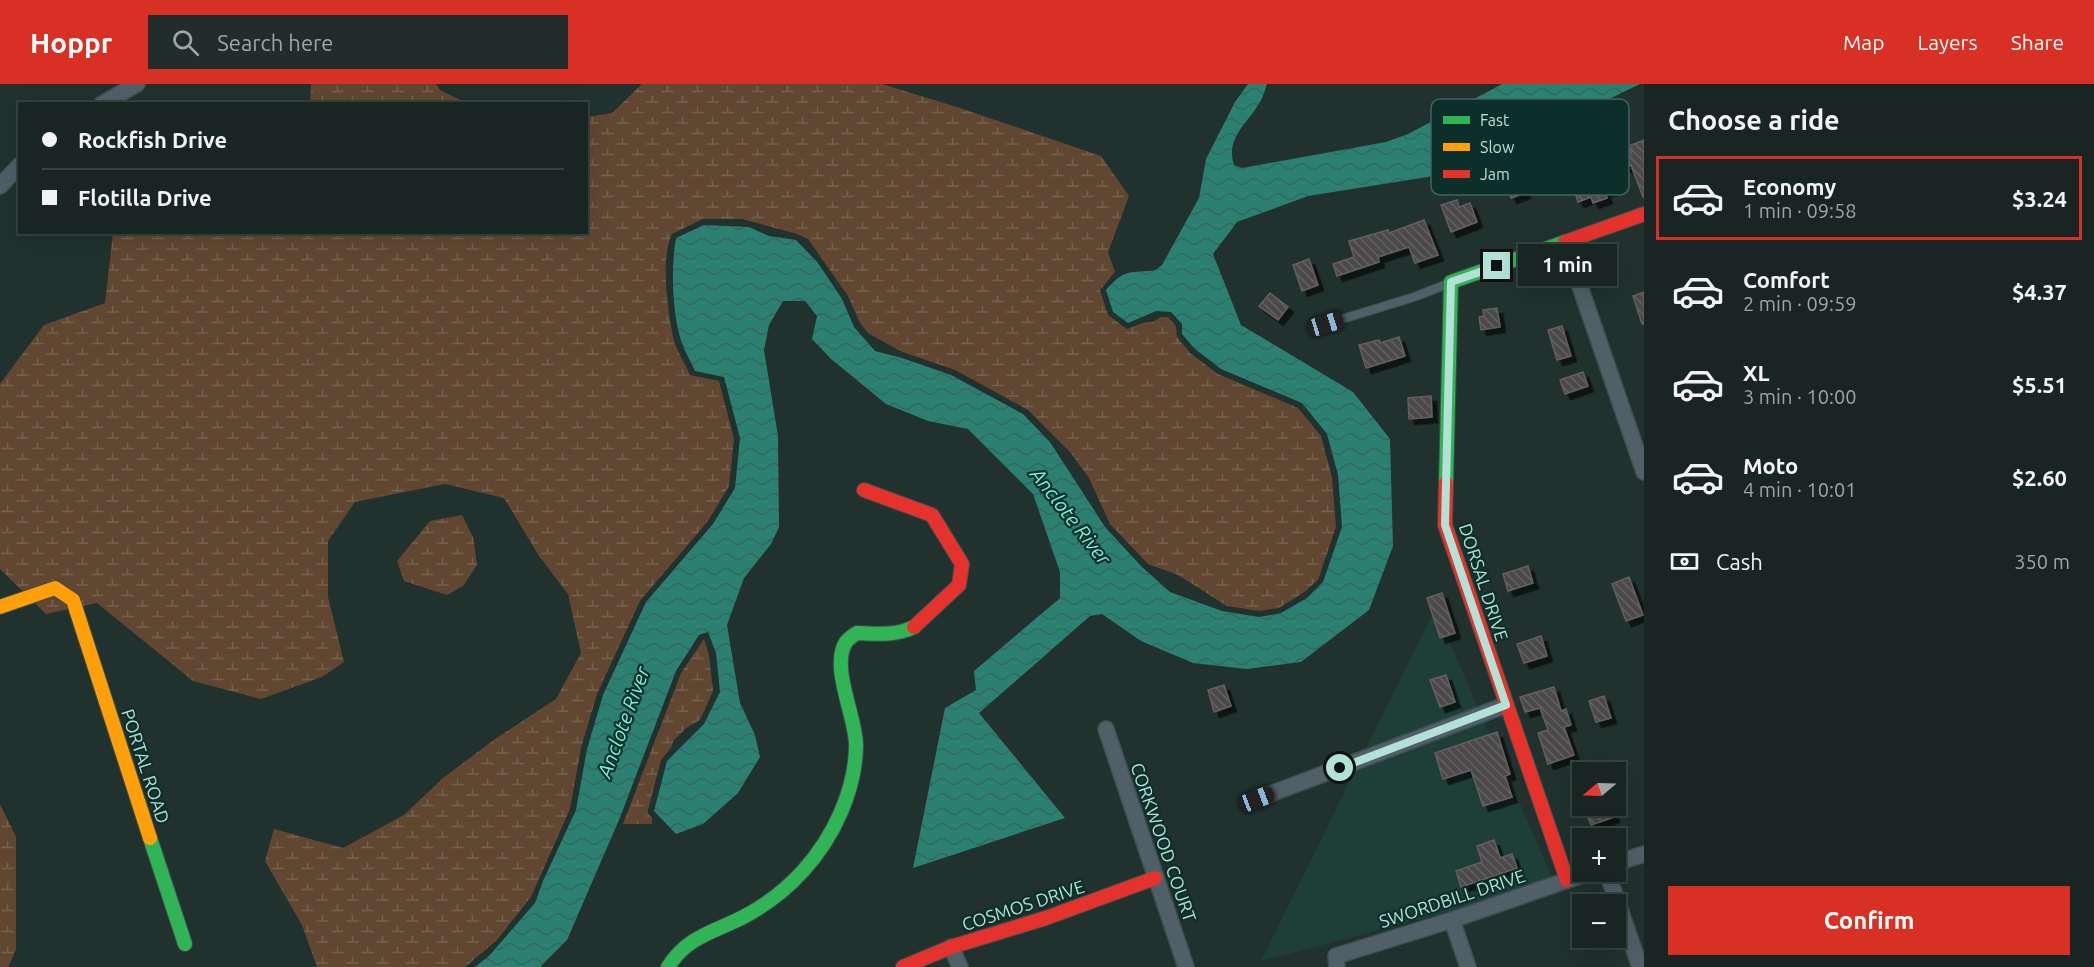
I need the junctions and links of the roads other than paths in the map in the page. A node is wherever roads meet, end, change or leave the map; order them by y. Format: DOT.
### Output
graph roads {
  1 [pos="137,84"];
  2 [pos="106,102"];
  3 [pos="18,167"];
  4 [pos="0,186"];
  5 [pos="1644,214"];
  6 [pos="1565,243"];
  7 [pos="1451,282"];
  8 [pos="1326,324"];
  9 [pos="1644,472"];
  10 [pos="864,490"];
  11 [pos="0,607"];
  12 [pos="1506,705"];
  13 [pos="1106,729"];
  14 [pos="1257,799"];
  15 [pos="1644,854"];
  16 [pos="1626,860"];
  17 [pos="1155,878"];
  18 [pos="1572,878"];
  19 [pos="1567,879"];
  20 [pos="1610,882"];
  21 [pos="1452,920"];
  22 [pos="185,944"];
  23 [pos="951,947"];
  24 [pos="668,967"];
  25 [pos="903,967"];
  26 [pos="960,967"];
  27 [pos="1186,967"];
  28 [pos="1337,967"];
  29 [pos="1468,967"];
  30 [pos="1640,967"];
  1 -- 2 [label="street"];
  3 -- 4 [label="street"];
  5 -- 6 [label="street"];
  6 -- 7 [label="street"];
  6 -- 9 [label="street"];
  7 -- 8 [label="lane"];
  7 -- 12 [label="street, DORSAL DRIVE"];
  10 -- 24 [label="street"];
  11 -- 22 [label="street, PORTAL ROAD"];
  12 -- 14 [label="street"];
  12 -- 19 [label="street, DORSAL DRIVE"];
  13 -- 17 [label="street, CORKWOOD COURT"];
  15 -- 16 [label="street"];
  17 -- 23 [label="street, COSMOS DRIVE"];
  17 -- 27 [label="street, CORKWOOD COURT"];
  18 -- 19 [label="street, SWORDBILL DRIVE"];
  19 -- 21 [label="street, SWORDBILL DRIVE"];
  20 -- 30 [label="street"];
  21 -- 28 [label="street, SWORDBILL DRIVE"];
  21 -- 29 [label="street"];
  23 -- 25 [label="street, COSMOS DRIVE"];
  23 -- 26 [label="street"];
}
